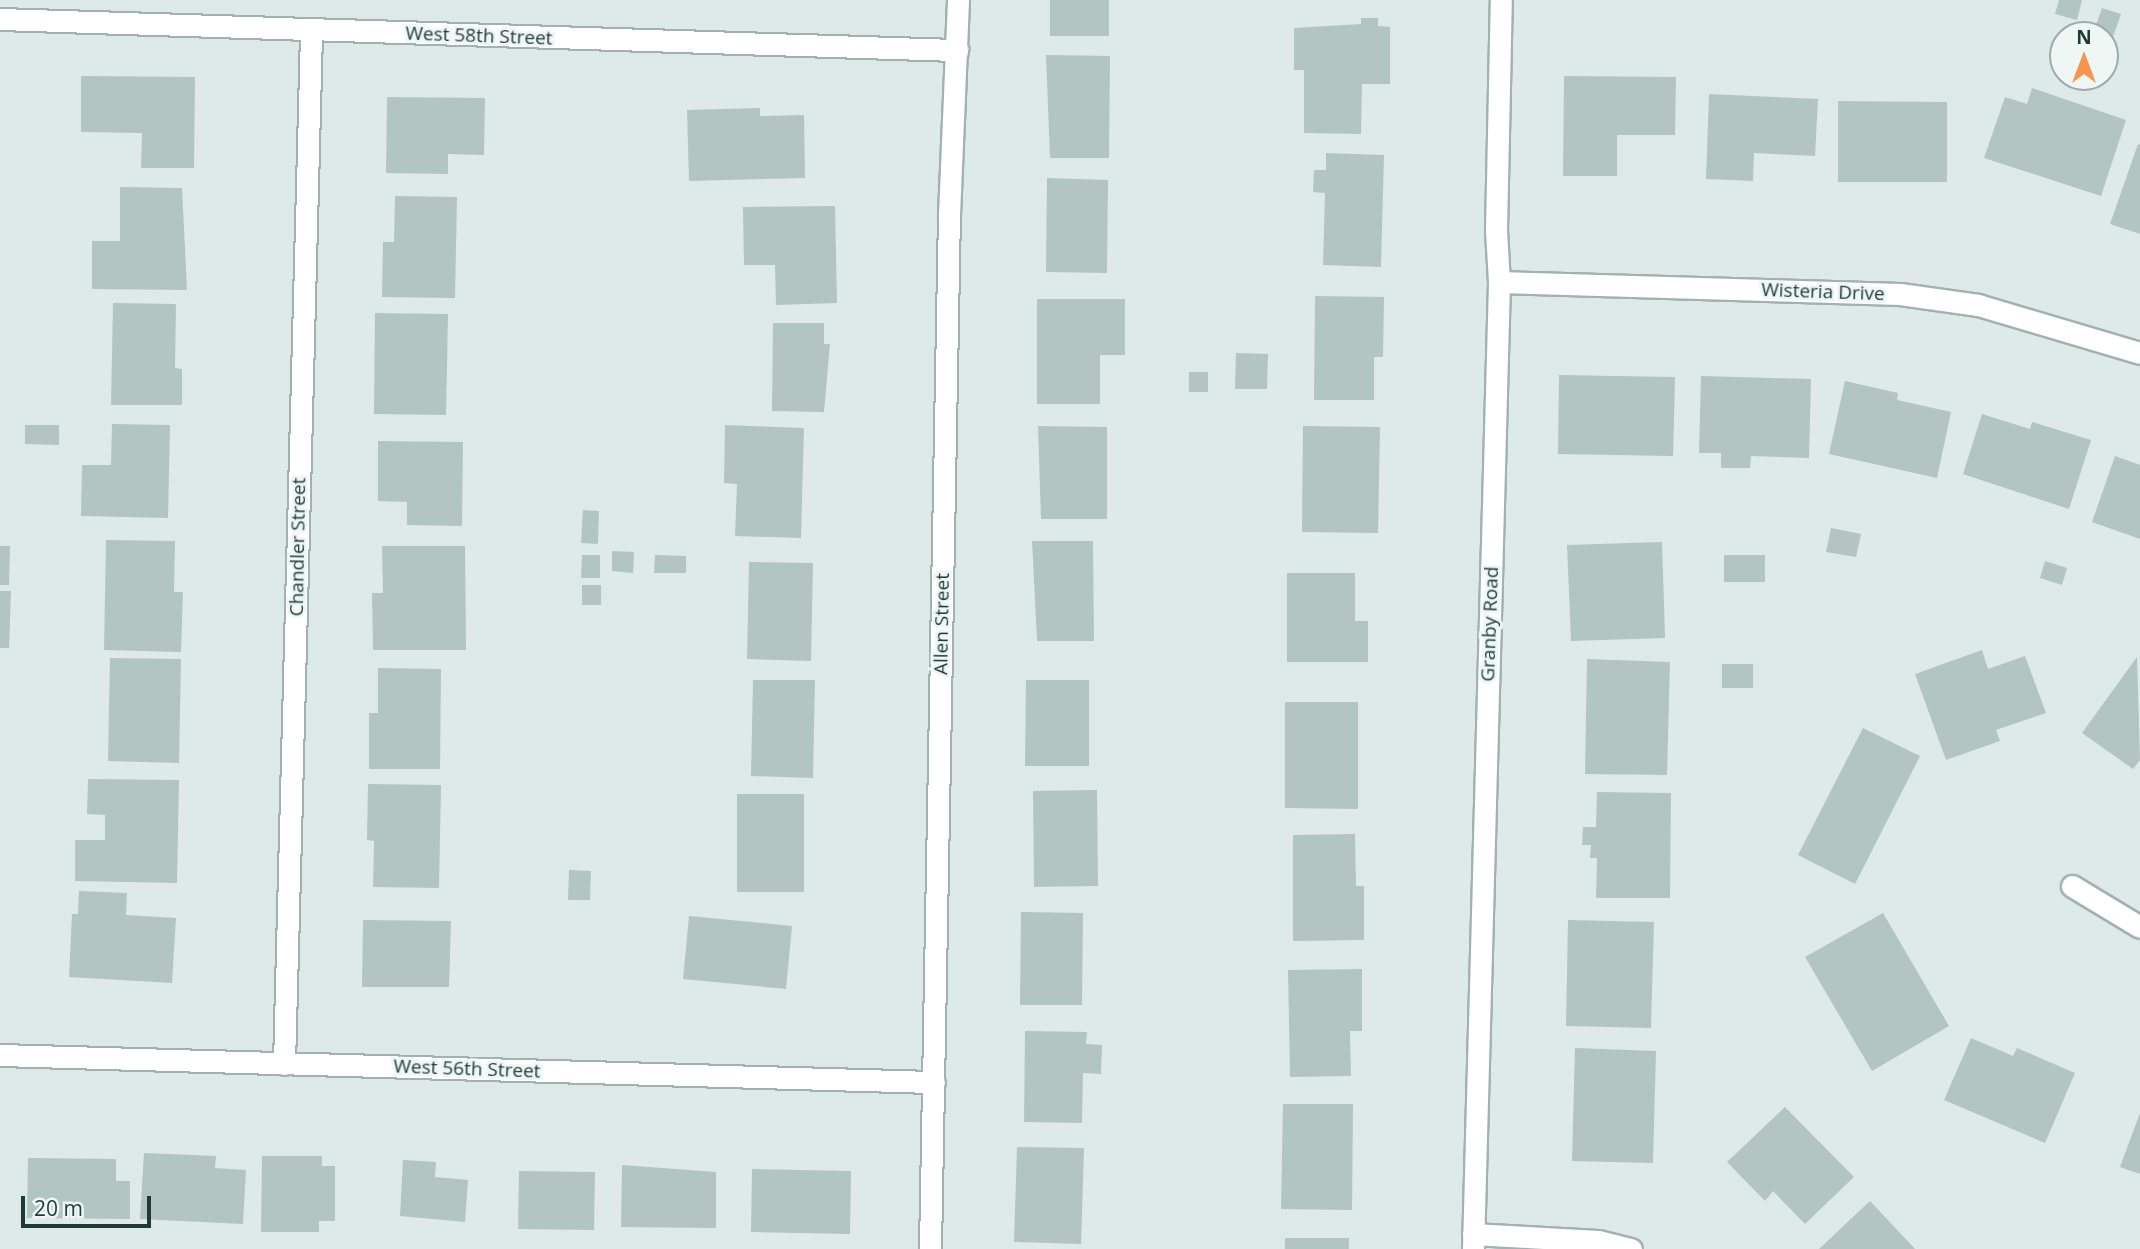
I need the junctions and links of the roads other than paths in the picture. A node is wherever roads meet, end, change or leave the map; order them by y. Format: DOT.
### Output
graph roads {
  1 [pos="958,0"];
  2 [pos="1501,0"];
  3 [pos="0,19"];
  4 [pos="311,31"];
  5 [pos="957,50"];
  6 [pos="1499,282"];
  7 [pos="2140,352"];
  8 [pos="2072,886"];
  9 [pos="2140,927"];
  10 [pos="0,1055"];
  11 [pos="284,1064"];
  12 [pos="934,1082"];
  13 [pos="1473,1242"];
  14 [pos="930,1249"];
  15 [pos="1631,1249"];
  1 -- 5 [label="street, Allen Street"];
  2 -- 6 [label="street, Granby Road"];
  3 -- 4 [label="street, West 58th Street"];
  4 -- 5 [label="street, West 58th Street"];
  4 -- 11 [label="street, Chandler Street"];
  5 -- 12 [label="street, Allen Street"];
  6 -- 7 [label="street, Wisteria Drive"];
  6 -- 13 [label="street, Granby Road"];
  8 -- 9 [label="street"];
  10 -- 11 [label="street, West 56th Street"];
  11 -- 12 [label="street, West 56th Street"];
  12 -- 14 [label="street, Allen Street"];
  13 -- 15 [label="street"];
}
